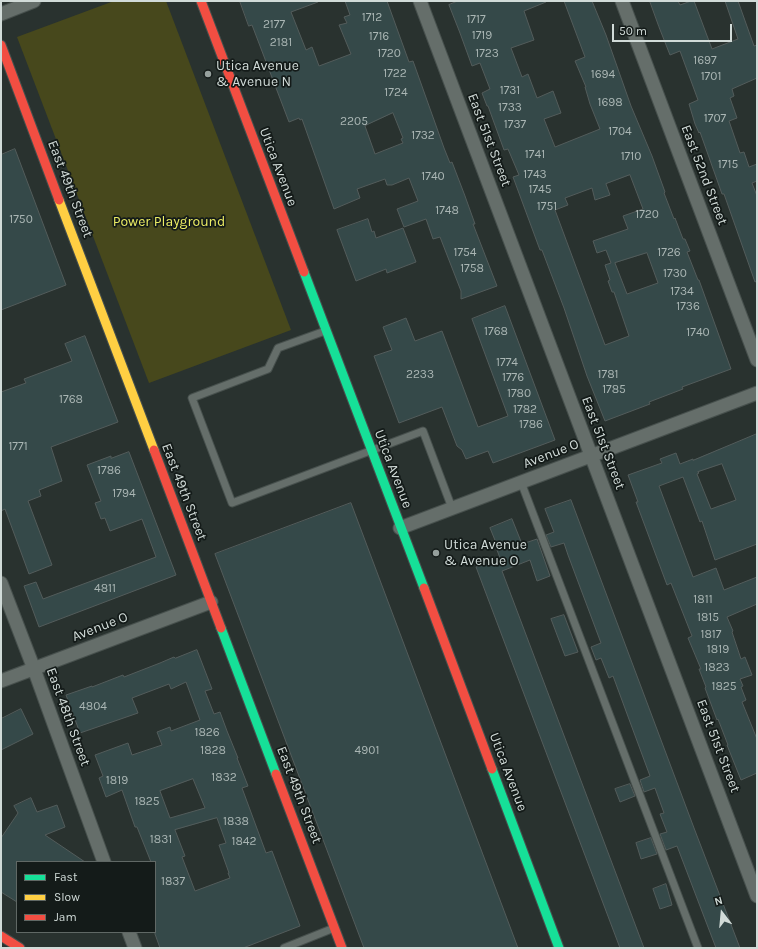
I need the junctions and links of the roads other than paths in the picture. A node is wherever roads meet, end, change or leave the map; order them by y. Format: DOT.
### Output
graph roads {
  1 [pos="34,1"];
  2 [pos="200,1"];
  3 [pos="420,1"];
  4 [pos="622,1"];
  5 [pos="1,14"];
  6 [pos="1,45"];
  7 [pos="325,330"];
  8 [pos="757,360"];
  9 [pos="757,394"];
  10 [pos="371,451"];
  11 [pos="591,456"];
  12 [pos="521,482"];
  13 [pos="452,508"];
  14 [pos="400,528"];
  15 [pos="1,583"];
  16 [pos="211,602"];
  17 [pos="34,669"];
  18 [pos="1,681"];
  19 [pos="104,861"];
  20 [pos="757,896"];
  21 [pos="334,928"];
  22 [pos="129,933"];
  23 [pos="1,936"];
  24 [pos="20,948"];
  25 [pos="135,948"];
  26 [pos="284,948"];
  27 [pos="342,948"];
  28 [pos="559,948"];
  29 [pos="698,948"];
  1 -- 5 [label="street"];
  2 -- 7 [label="main road, Utica Avenue"];
  3 -- 11 [label="street, East 51st Street"];
  4 -- 8 [label="street, East 52nd Street"];
  6 -- 16 [label="main road, East 49th Street"];
  7 -- 10 [label="main road, Utica Avenue"];
  7 -- 10 [label="lane"];
  9 -- 11 [label="street, Avenue O"];
  10 -- 13 [label="lane"];
  10 -- 14 [label="main road, Utica Avenue"];
  11 -- 12 [label="street, Avenue O"];
  11 -- 20 [label="street, East 51st Street"];
  12 -- 13 [label="street, Avenue O"];
  12 -- 29 [label="lane"];
  13 -- 14 [label="street, Avenue O"];
  14 -- 28 [label="main road, Utica Avenue"];
  15 -- 17 [label="street, East 48th Street"];
  16 -- 17 [label="street, Avenue O"];
  16 -- 21 [label="main road, East 49th Street"];
  17 -- 18 [label="street, Avenue O"];
  17 -- 19 [label="street, East 48th Street"];
  21 -- 26 [label="lane"];
  21 -- 27 [label="main road, East 49th Street"];
  22 -- 25 [label="street"];
  23 -- 24 [label="main road"];
}
